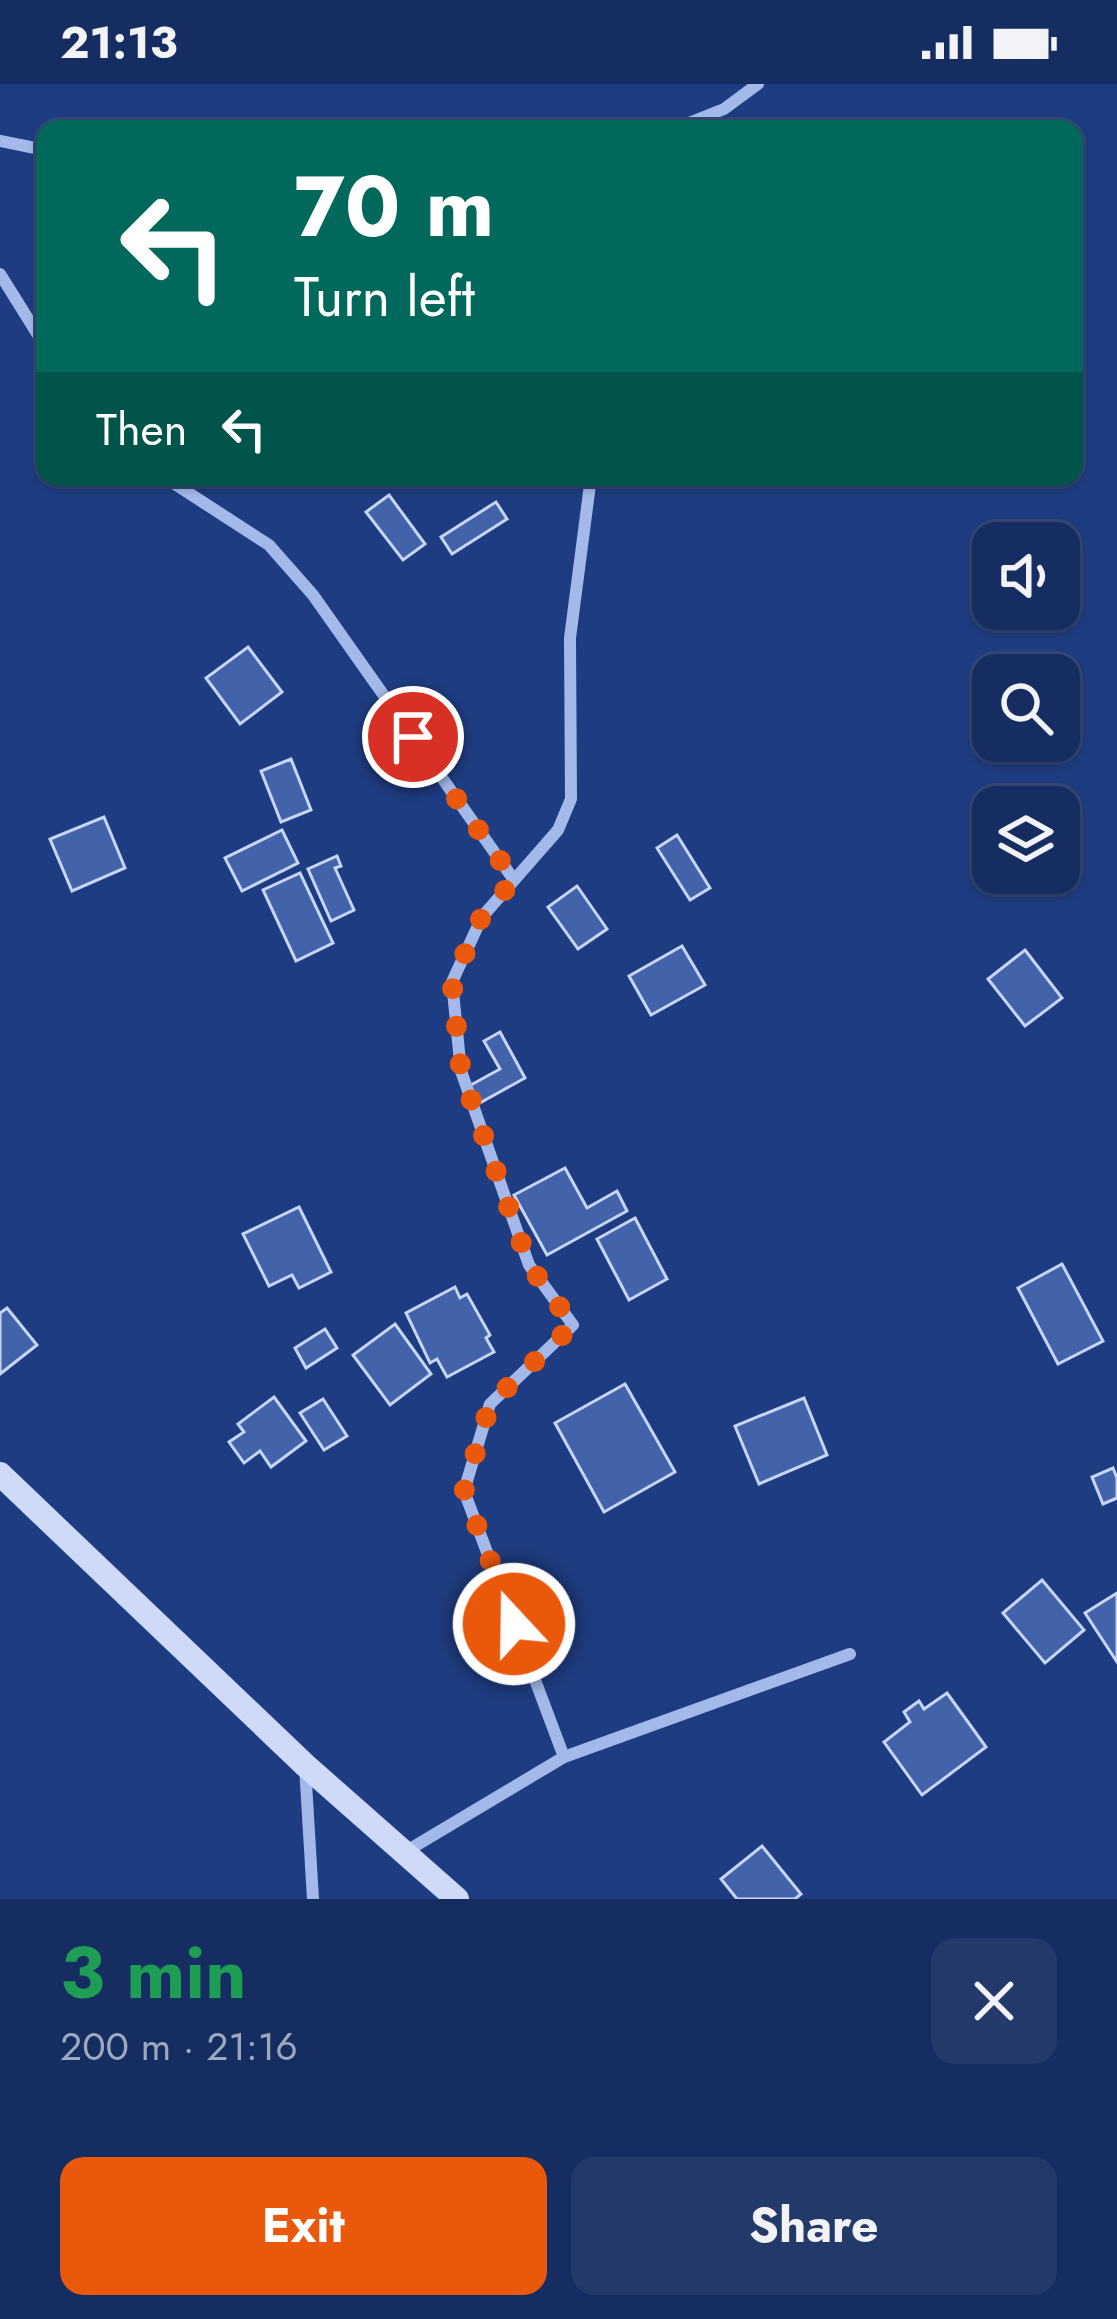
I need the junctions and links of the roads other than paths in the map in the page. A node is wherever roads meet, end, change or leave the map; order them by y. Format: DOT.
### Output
graph roads {
  1 [pos="758,84"];
  2 [pos="696,120"];
  3 [pos="0,142"];
  4 [pos="36,148"];
  5 [pos="0,274"];
  6 [pos="36,332"];
  7 [pos="178,486"];
  8 [pos="590,486"];
  9 [pos="514,880"];
  10 [pos="0,1474"];
  11 [pos="850,1654"];
  12 [pos="565,1757"];
  13 [pos="305,1765"];
  14 [pos="405,1852"];
  15 [pos="313,1899"];
  16 [pos="458,1899"];
  1 -- 2 [label="street"];
  3 -- 4 [label="street"];
  5 -- 6 [label="street"];
  7 -- 9 [label="street"];
  8 -- 9 [label="street"];
  9 -- 12 [label="street"];
  10 -- 13 [label="street"];
  11 -- 12 [label="street"];
  12 -- 14 [label="street"];
  13 -- 14 [label="street"];
  13 -- 15 [label="street"];
  14 -- 16 [label="street"];
}
